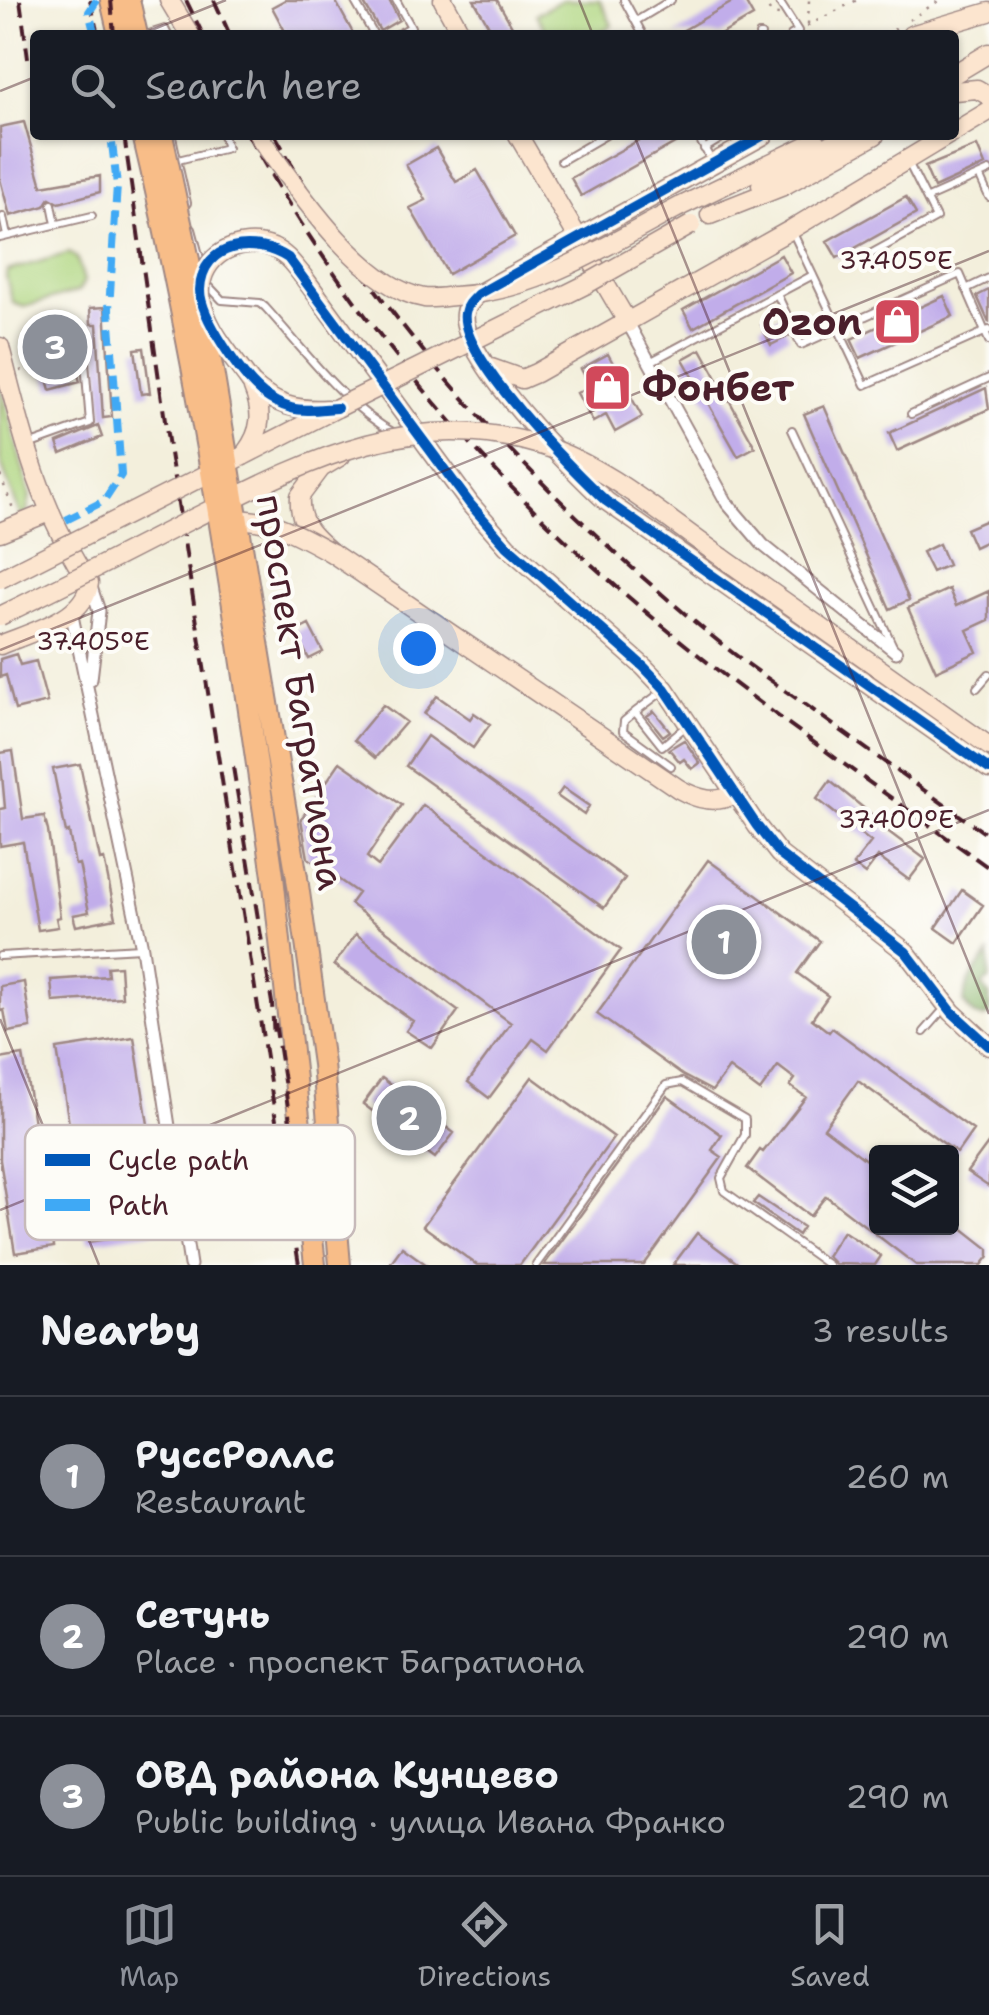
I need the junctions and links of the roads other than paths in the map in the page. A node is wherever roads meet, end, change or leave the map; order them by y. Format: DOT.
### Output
graph roads {
  1 [pos="111,0"];
  2 [pos="129,0"];
  3 [pos="169,0"];
  4 [pos="354,0"];
  5 [pos="396,0"];
  6 [pos="443,0"];
  7 [pos="624,0"];
  8 [pos="671,0"];
  9 [pos="778,0"];
  10 [pos="989,12"];
  11 [pos="636,22"];
  12 [pos="118,30"];
  13 [pos="137,30"];
  14 [pos="187,30"];
  15 [pos="371,30"];
  16 [pos="405,30"];
  17 [pos="459,30"];
  18 [pos="641,30"];
  19 [pos="793,30"];
  20 [pos="905,30"];
  21 [pos="989,53"];
  22 [pos="959,71"];
  23 [pos="959,91"];
  24 [pos="989,96"];
  25 [pos="989,111"];
  26 [pos="959,128"];
  27 [pos="144,140"];
  28 [pos="163,140"];
  29 [pos="173,140"];
  30 [pos="225,140"];
  31 [pos="262,140"];
  32 [pos="521,140"];
  33 [pos="598,140"];
  34 [pos="700,140"];
  35 [pos="723,140"];
  36 [pos="751,140"];
  37 [pos="818,140"];
  38 [pos="838,140"];
  39 [pos="866,140"];
  40 [pos="939,140"];
  41 [pos="708,157"];
  42 [pos="906,159"];
  43 [pos="178,160"];
  44 [pos="561,162"];
  45 [pos="989,171"];
  46 [pos="980,177"];
  47 [pos="989,197"];
  48 [pos="928,198"];
  49 [pos="52,204"];
  50 [pos="710,214"];
  51 [pos="92,216"];
  52 [pos="3,217"];
  53 [pos="56,224"];
  54 [pos="792,230"];
  55 [pos="3,237"];
  56 [pos="578,240"];
  57 [pos="865,257"];
  58 [pos="813,275"];
  59 [pos="989,278"];
  60 [pos="966,289"];
  61 [pos="777,294"];
  62 [pos="628,322"];
  63 [pos="838,328"];
  64 [pos="987,331"];
  65 [pos="83,338"];
  66 [pos="989,341"];
  67 [pos="0,347"];
  68 [pos="484,361"];
  69 [pos="650,362"];
  70 [pos="536,374"];
  71 [pos="989,378"];
  72 [pos="251,383"];
  73 [pos="516,406"];
  74 [pos="337,408"];
  75 [pos="911,414"];
  76 [pos="792,430"];
  77 [pos="421,438"];
  78 [pos="358,445"];
  79 [pos="25,446"];
  80 [pos="243,456"];
  81 [pos="49,512"];
  82 [pos="0,532"];
  83 [pos="150,541"];
  84 [pos="332,553"];
  85 [pos="72,557"];
  86 [pos="0,579"];
  87 [pos="89,583"];
  88 [pos="72,611"];
  89 [pos="0,616"];
  90 [pos="0,645"];
  91 [pos="896,652"];
  92 [pos="989,674"];
  93 [pos="90,688"];
  94 [pos="977,688"];
  95 [pos="665,689"];
  96 [pos="636,712"];
  97 [pos="690,724"];
  98 [pos="989,746"];
  99 [pos="670,766"];
  100 [pos="989,769"];
  101 [pos="736,794"];
  102 [pos="142,948"];
  103 [pos="0,956"];
  104 [pos="947,1006"];
  105 [pos="924,1032"];
  106 [pos="989,1046"];
  107 [pos="169,1125"];
  108 [pos="301,1125"];
  109 [pos="328,1125"];
  110 [pos="186,1240"];
  111 [pos="313,1240"];
  112 [pos="338,1240"];
  113 [pos="190,1265"];
  114 [pos="316,1265"];
  115 [pos="340,1265"];
  116 [pos="536,1265"];
  117 [pos="828,1265"];
  1 -- 12 [label="main road"];
  2 -- 13 [label="main road"];
  3 -- 14 [label="street"];
  4 -- 15 [label="lane"];
  5 -- 16 [label="lane"];
  6 -- 17 [label="street"];
  7 -- 11 [label="lane"];
  8 -- 11 [label="lane"];
  9 -- 19 [label="lane"];
  10 -- 20 [label="street"];
  11 -- 18 [label="lane"];
  21 -- 22 [label="street"];
  23 -- 24 [label="street"];
  25 -- 26 [label="street"];
  27 -- 108 [label="main road, проспект Багратиона, bridge"];
  28 -- 109 [label="main road, проспект Багратиона, bridge"];
  29 -- 43 [label="lane"];
  30 -- 43 [label="lane"];
  31 -- 37 [label="street, bridge"];
  32 -- 56 [label="street"];
  33 -- 44 [label="lane"];
  34 -- 41 [label="lane"];
  35 -- 41 [label="lane"];
  36 -- 41 [label="street"];
  38 -- 50 [label="street"];
  39 -- 50 [label="street"];
  40 -- 42 [label="street"];
  41 -- 56 [label="street"];
  42 -- 48 [label="lane"];
  42 -- 54 [label="street"];
  43 -- 77 [label="lane"];
  45 -- 46 [label="lane"];
  46 -- 47 [label="lane"];
  46 -- 48 [label="lane"];
  48 -- 57 [label="lane"];
  49 -- 53 [label="lane"];
  50 -- 74 [label="street, bridge"];
  51 -- 53 [label="lane"];
  52 -- 55 [label="lane"];
  53 -- 55 [label="lane"];
  54 -- 58 [label="lane"];
  54 -- 62 [label="street"];
  56 -- 62 [label="street"];
  56 -- 68 [label="street"];
  58 -- 61 [label="lane"];
  58 -- 63 [label="lane"];
  59 -- 60 [label="lane"];
  60 -- 63 [label="lane"];
  60 -- 64 [label="lane"];
  61 -- 63 [label="lane"];
  61 -- 69 [label="lane"];
  62 -- 69 [label="street"];
  62 -- 70 [label="street"];
  63 -- 64 [label="lane"];
  64 -- 66 [label="lane"];
  65 -- 79 [label="lane"];
  67 -- 79 [label="street"];
  68 -- 70 [label="street"];
  68 -- 73 [label="street"];
  69 -- 91 [label="street"];
  70 -- 73 [label="street"];
  71 -- 75 [label="lane"];
  72 -- 74 [label="street"];
  72 -- 77 [label="street, bridge"];
  72 -- 80 [label="street"];
  73 -- 100 [label="street"];
  74 -- 80 [label="street"];
  76 -- 91 [label="lane"];
  77 -- 95 [label="street"];
  78 -- 83 [label="street, bridge"];
  78 -- 84 [label="street, bridge"];
  78 -- 98 [label="street, bridge"];
  79 -- 81 [label="street"];
  80 -- 86 [label="street, bridge"];
  81 -- 82 [label="street"];
  81 -- 85 [label="street"];
  83 -- 84 [label="street, bridge"];
  83 -- 89 [label="street, bridge"];
  84 -- 101 [label="street"];
  85 -- 87 [label="street"];
  85 -- 88 [label="street"];
  87 -- 88 [label="street"];
  87 -- 93 [label="street"];
  88 -- 90 [label="street"];
  88 -- 93 [label="street"];
  92 -- 94 [label="lane"];
  93 -- 102 [label="street"];
  95 -- 96 [label="lane"];
  95 -- 97 [label="street"];
  96 -- 97 [label="lane"];
  96 -- 99 [label="lane"];
  97 -- 101 [label="street"];
  101 -- 104 [label="street"];
  102 -- 103 [label="lane"];
  102 -- 107 [label="street"];
  104 -- 105 [label="lane"];
  104 -- 106 [label="street"];
  110 -- 113 [label="street"];
  111 -- 114 [label="main road, проспект Багратиона, bridge"];
  112 -- 115 [label="main road, проспект Багратиона, bridge"];
  116 -- 117 [label="lane"];
}
